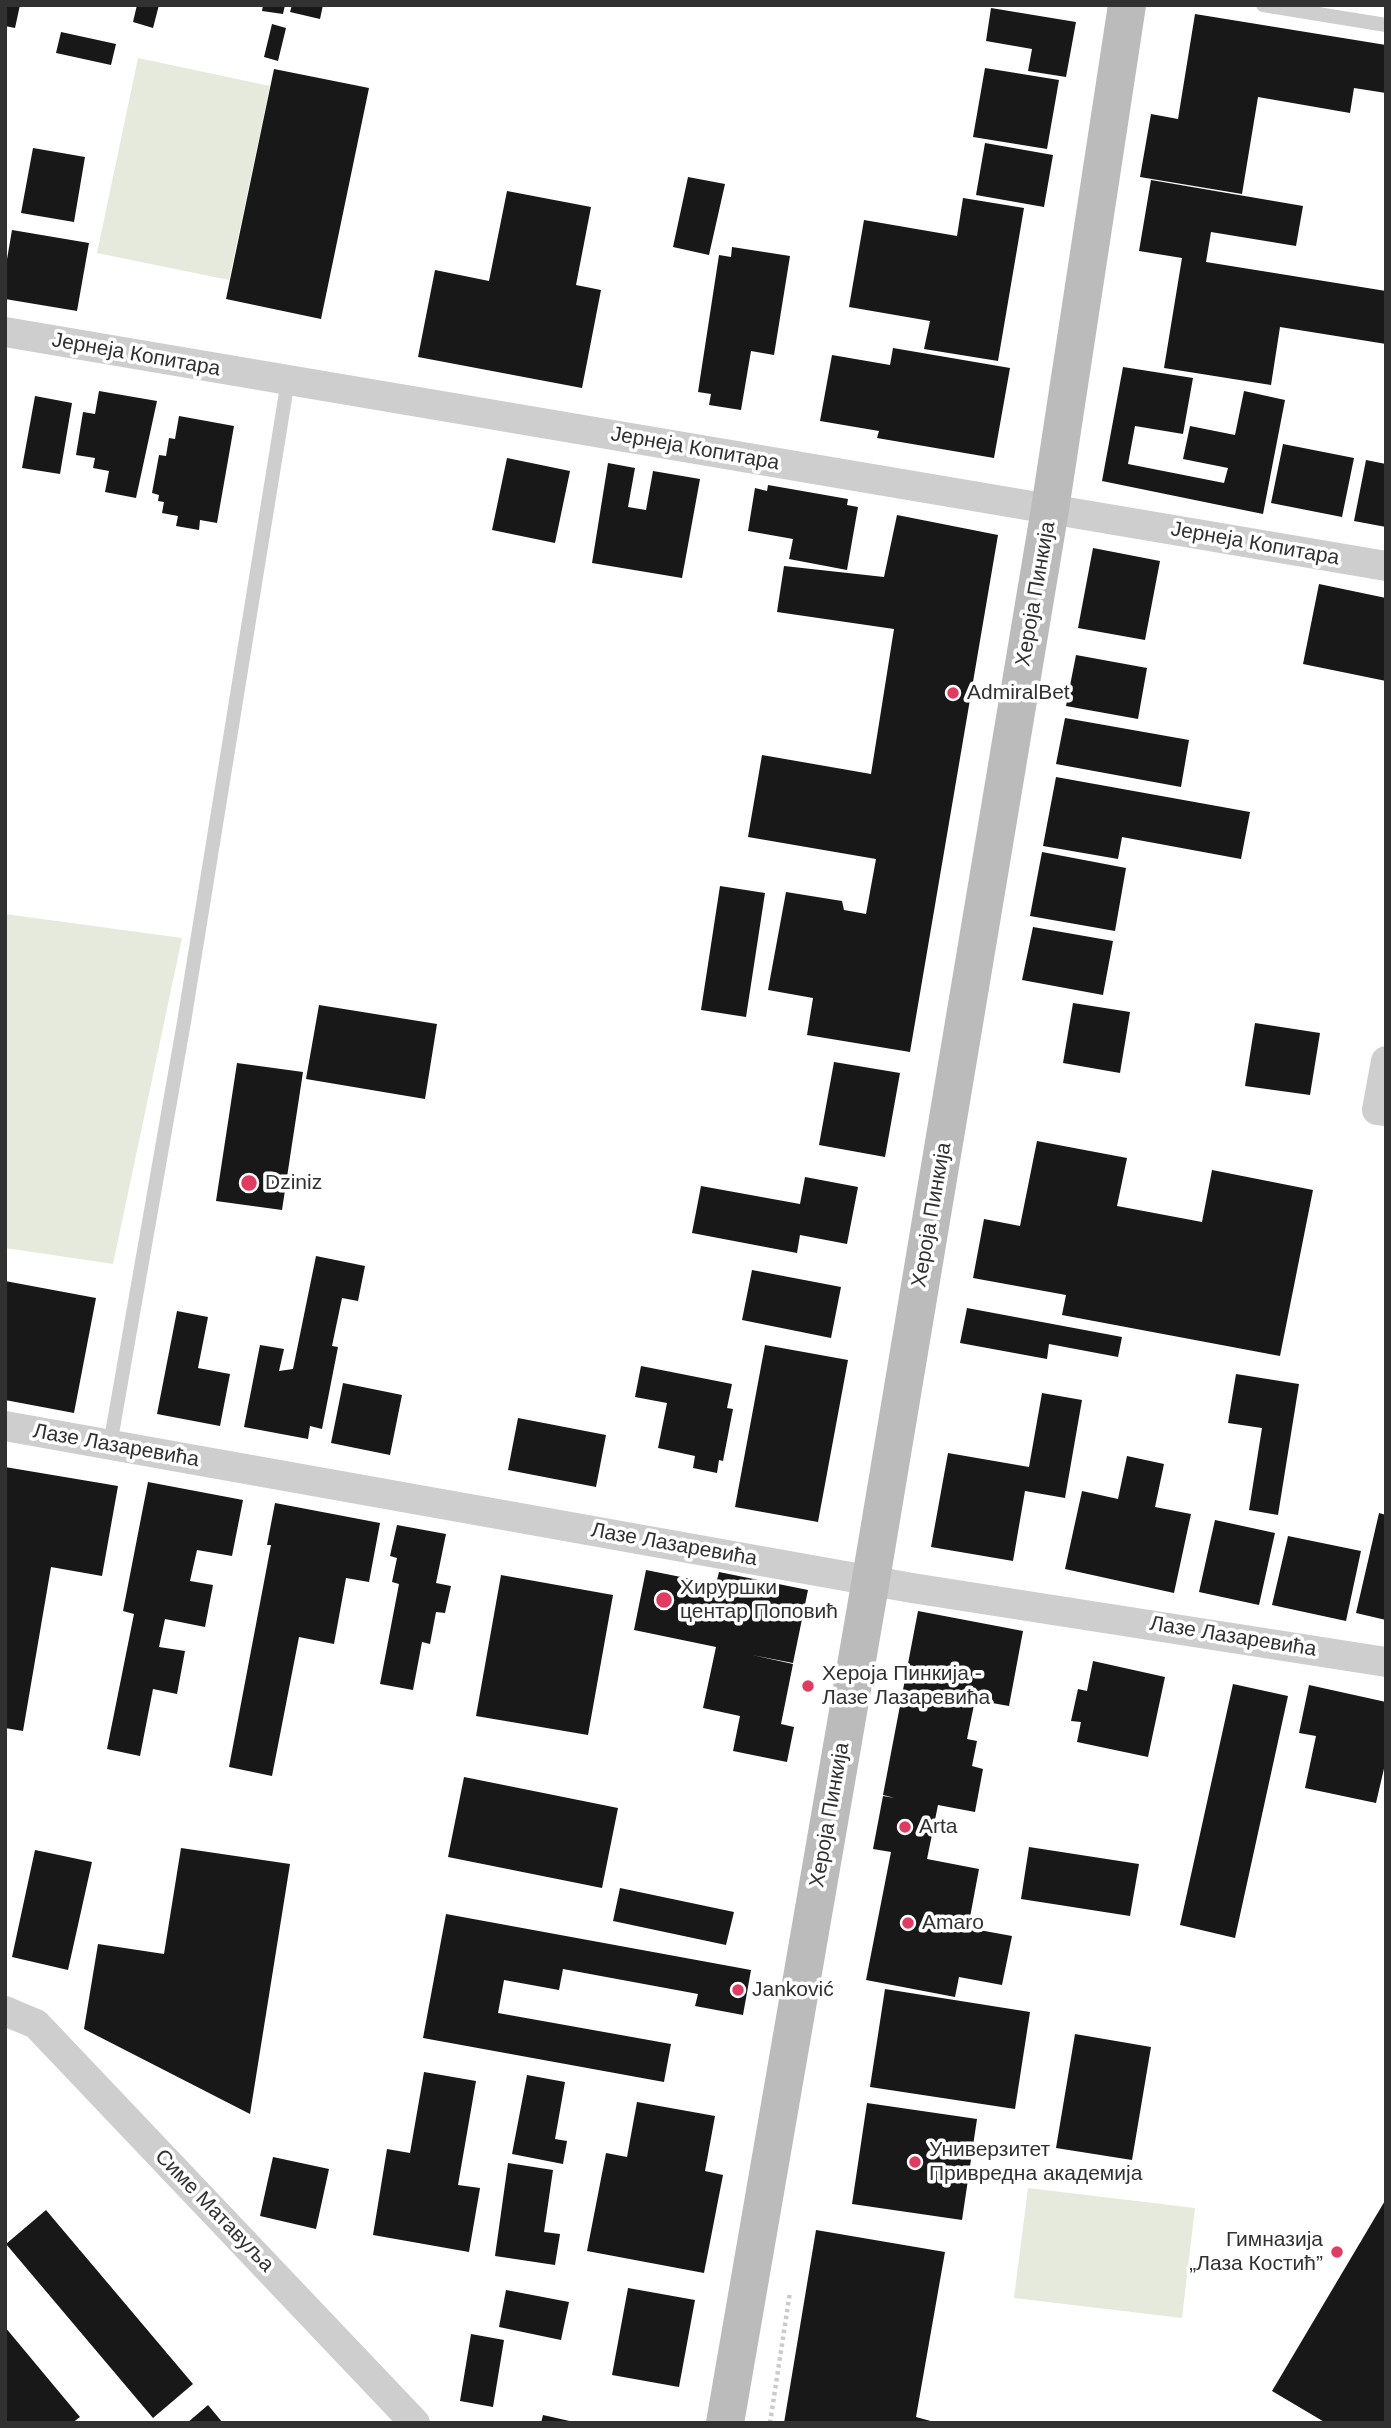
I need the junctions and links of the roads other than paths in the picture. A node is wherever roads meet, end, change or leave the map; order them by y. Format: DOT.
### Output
graph roads {
  1 [pos="1127,5"];
  2 [pos="1263,5"];
  3 [pos="1386,25"];
  4 [pos="5,332"];
  5 [pos="288,380"];
  6 [pos="1050,509"];
  7 [pos="1386,566"];
  8 [pos="1386,1061"];
  9 [pos="1386,1111"];
  10 [pos="5,1426"];
  11 [pos="110,1445"];
  12 [pos="871,1579"];
  13 [pos="1386,1662"];
  14 [pos="5,2011"];
  15 [pos="415,2423"];
  16 [pos="724,2423"];
  1 -- 6 [label="street, Хероја Пинкија"];
  2 -- 3 [label="lane"];
  4 -- 5 [label="street, Јернеја Копитара"];
  5 -- 6 [label="street, Јернеја Копитара"];
  5 -- 11 [label="lane"];
  6 -- 7 [label="street, Јернеја Копитара"];
  6 -- 12 [label="street, Хероја Пинкија"];
  8 -- 9 [label="street"];
  10 -- 11 [label="street, Лазе Лазаревића"];
  11 -- 12 [label="street, Лазе Лазаревића"];
  12 -- 13 [label="street, Лазе Лазаревића"];
  12 -- 16 [label="street, Хероја Пинкија"];
  14 -- 15 [label="street, Симе Матавуља"];
}
